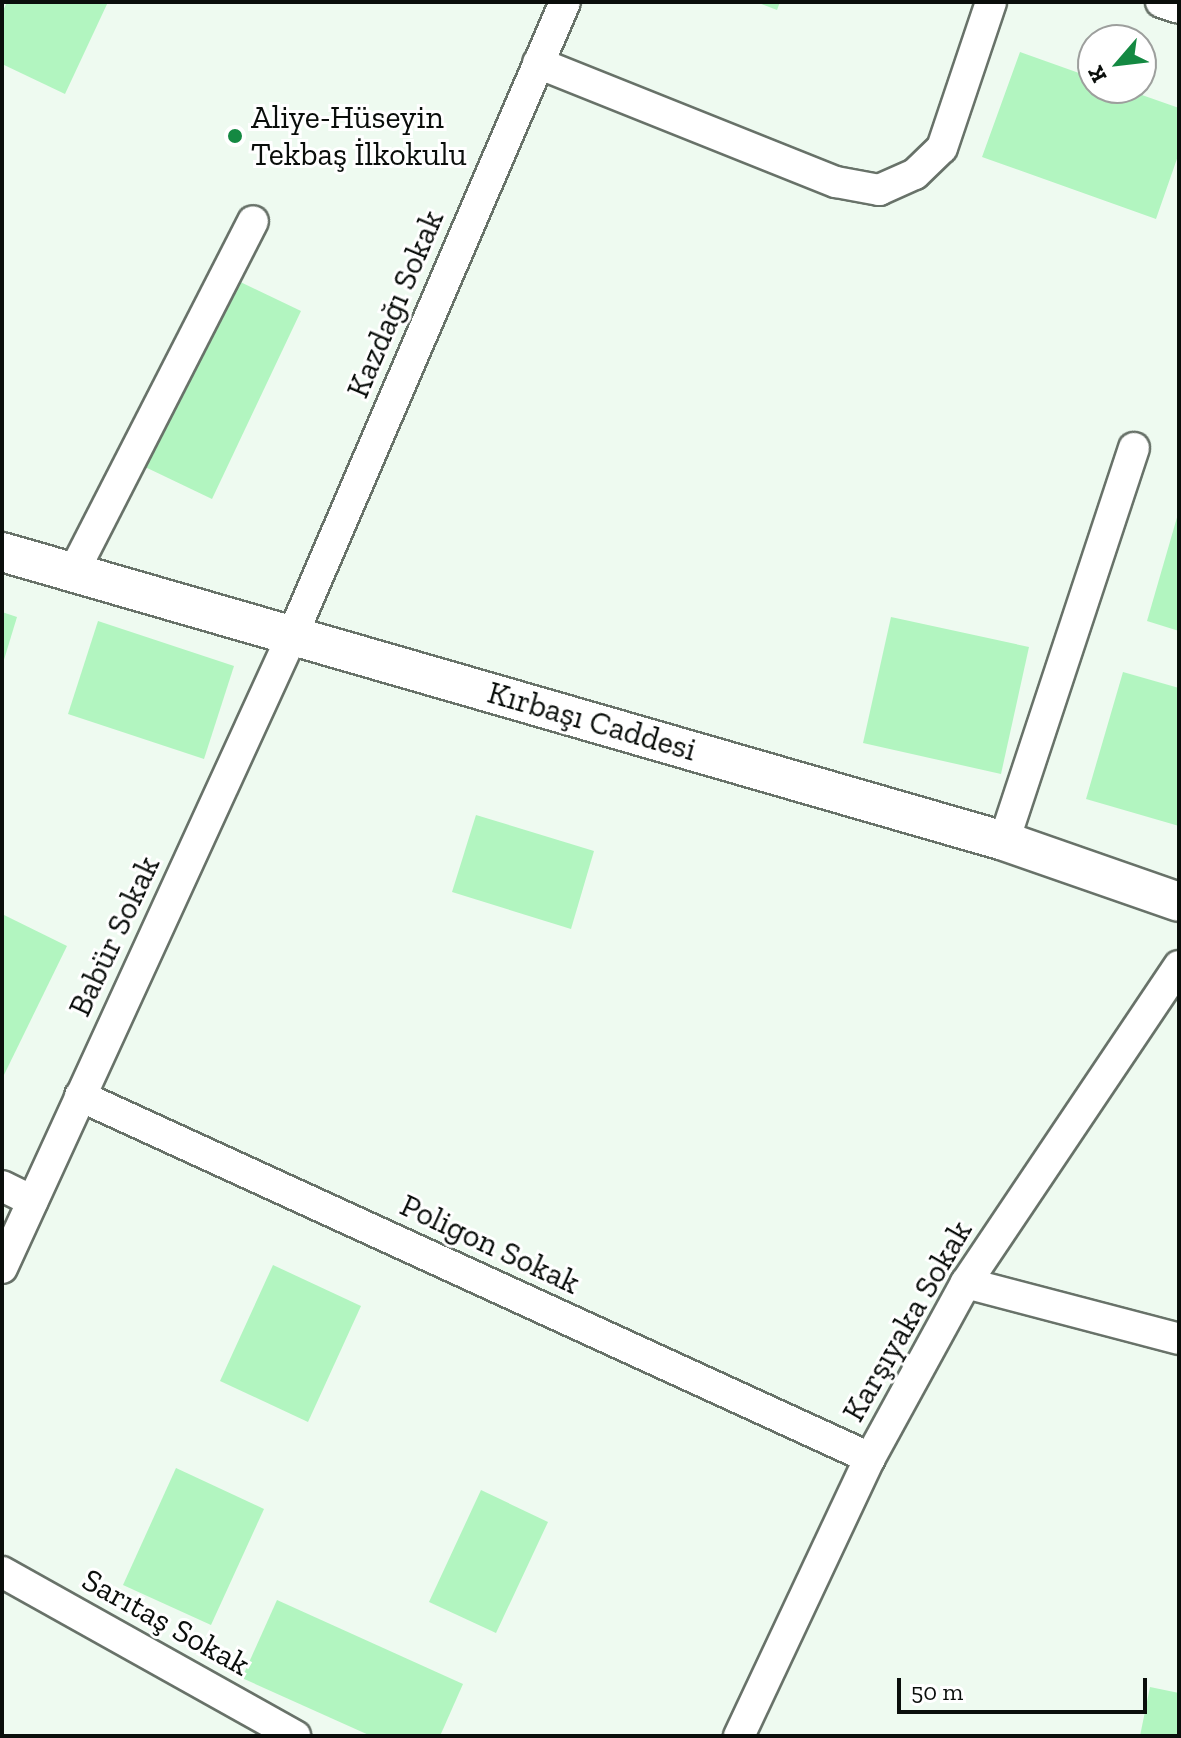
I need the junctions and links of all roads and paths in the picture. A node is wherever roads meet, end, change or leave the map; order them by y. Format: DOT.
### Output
graph roads {
  1 [pos="565,2"];
  2 [pos="991,2"];
  3 [pos="1161,2"];
  4 [pos="1179,8"];
  5 [pos="538,63"];
  6 [pos="253,221"];
  7 [pos="1134,448"];
  8 [pos="2,552"];
  9 [pos="73,573"];
  10 [pos="293,634"];
  11 [pos="1004,841"];
  12 [pos="1179,902"];
  13 [pos="1179,966"];
  14 [pos="80,1096"];
  15 [pos="2,1186"];
  16 [pos="33,1201"];
  17 [pos="2,1268"];
  18 [pos="966,1283"];
  19 [pos="1179,1339"];
  20 [pos="870,1458"];
  21 [pos="2,1572"];
  22 [pos="295,1736"];
  23 [pos="739,1736"];
  1 -- 5 [label="street, Kazdağı Sokak"];
  2 -- 5 [label="street"];
  3 -- 4 [label="street"];
  5 -- 10 [label="street, Kazdağı Sokak"];
  6 -- 9 [label="street"];
  7 -- 11 [label="street"];
  8 -- 9 [label="street, Kırbaşı Caddesi"];
  9 -- 10 [label="street, Kırbaşı Caddesi"];
  10 -- 11 [label="street, Kırbaşı Caddesi"];
  10 -- 14 [label="street, Babür Sokak"];
  11 -- 12 [label="street, Kırbaşı Caddesi"];
  13 -- 18 [label="street, Karşıyaka Sokak"];
  14 -- 16 [label="street, Babür Sokak"];
  14 -- 20 [label="street, Poligon Sokak"];
  15 -- 16 [label="street"];
  16 -- 17 [label="street, Babür Sokak"];
  18 -- 19 [label="street"];
  18 -- 20 [label="street, Karşıyaka Sokak"];
  20 -- 23 [label="street, Karşıyaka Sokak"];
  21 -- 22 [label="street, Sarıtaş Sokak"];
}
